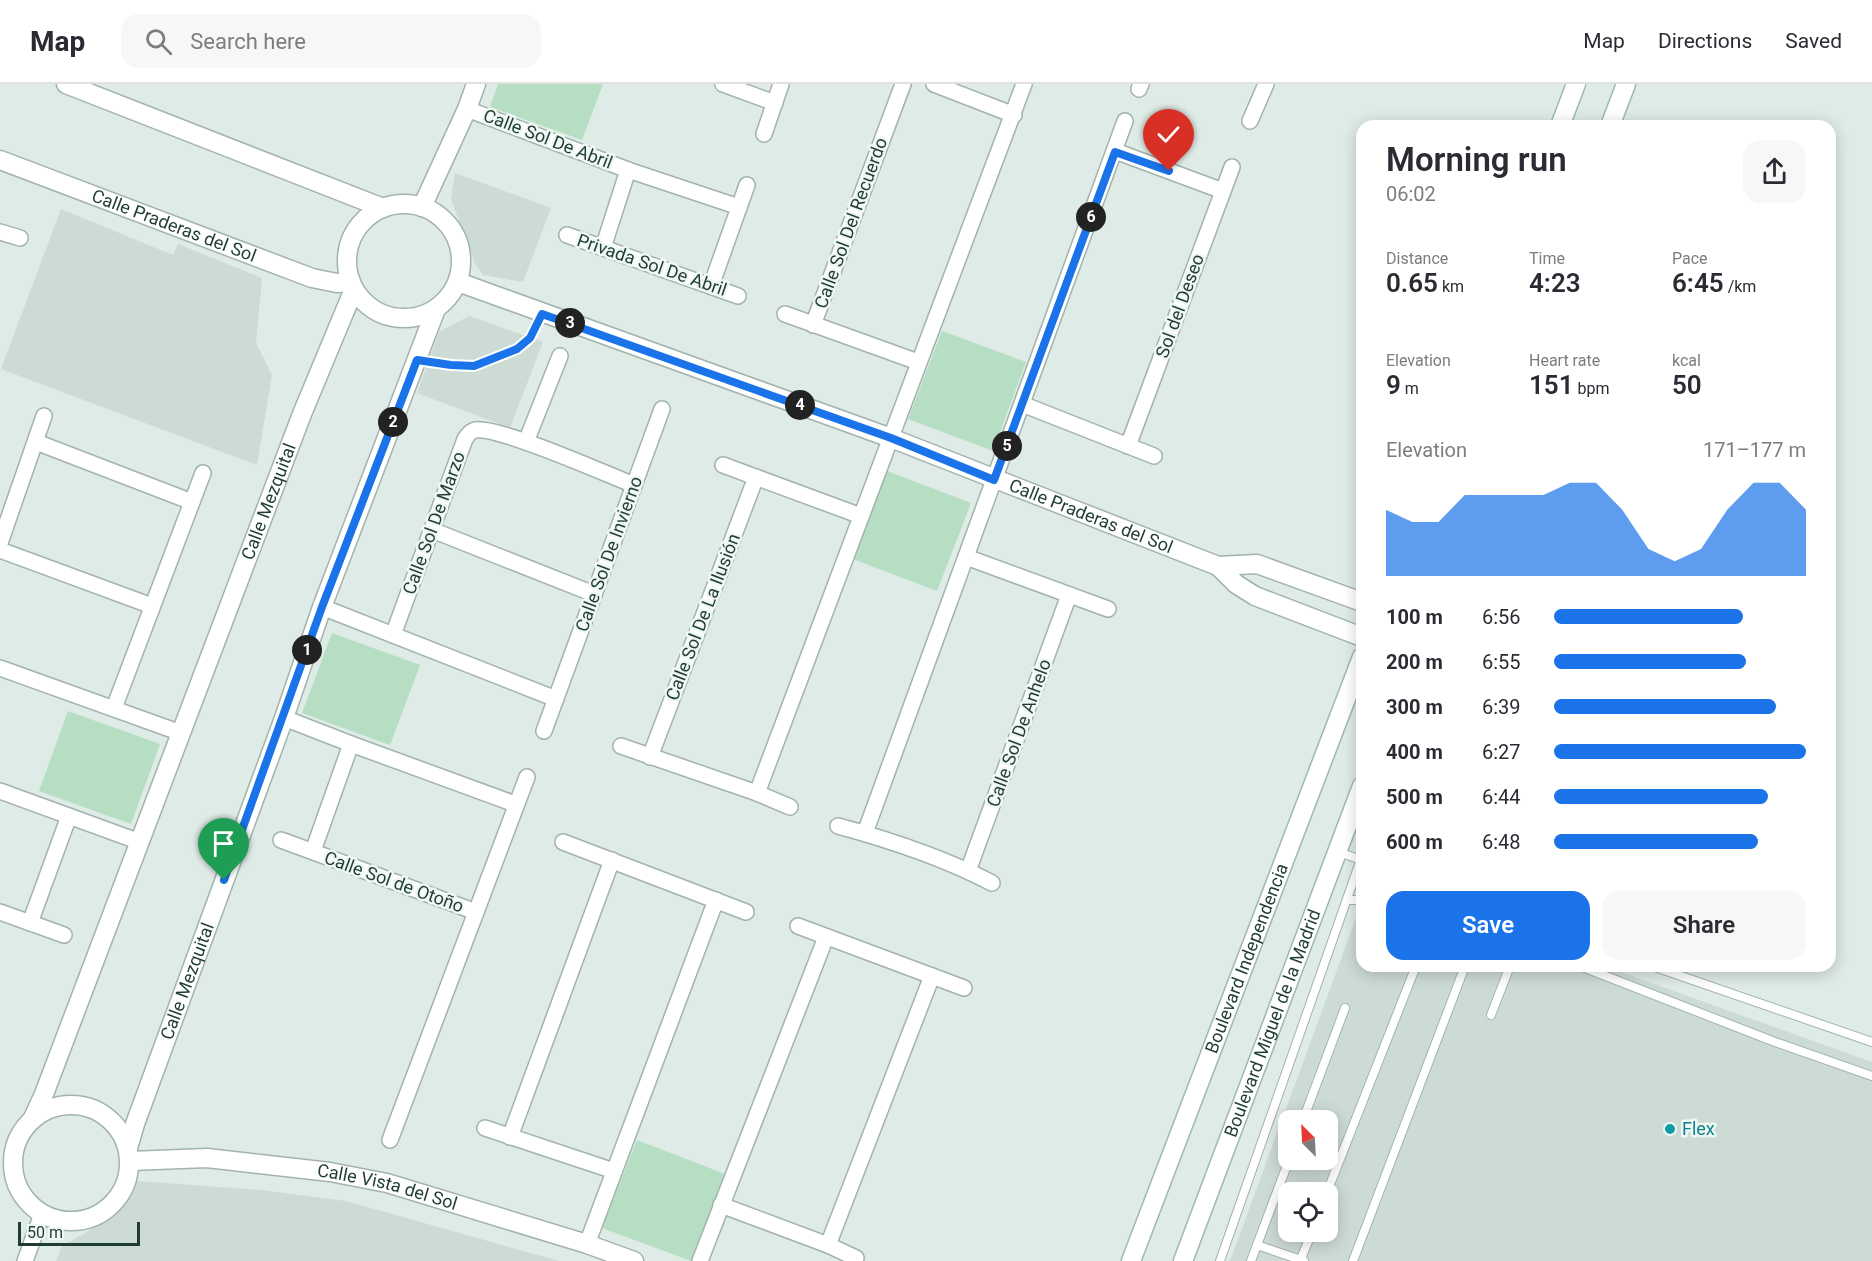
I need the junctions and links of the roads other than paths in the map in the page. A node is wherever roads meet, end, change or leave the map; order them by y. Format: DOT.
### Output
graph roads {
  1 [pos="66,84"];
  2 [pos="476,84"];
  3 [pos="723,84"];
  4 [pos="781,84"];
  5 [pos="903,84"];
  6 [pos="934,84"];
  7 [pos="1024,84"];
  8 [pos="1265,84"];
  9 [pos="1576,84"];
  10 [pos="1626,84"];
  11 [pos="775,103"];
  12 [pos="467,109"];
  13 [pos="1014,115"];
  14 [pos="1562,120"];
  15 [pos="1612,120"];
  16 [pos="1250,121"];
  17 [pos="1125,122"];
  18 [pos="764,134"];
  19 [pos="1115,152"];
  20 [pos="0,160"];
  21 [pos="1232,167"];
  22 [pos="628,170"];
  23 [pos="747,185"];
  24 [pos="1223,191"];
  25 [pos="422,207"];
  26 [pos="739,207"];
  27 [pos="383,208"];
  28 [pos="0,232"];
  29 [pos="567,235"];
  30 [pos="20,238"];
  31 [pos="603,248"];
  32 [pos="458,282"];
  33 [pos="353,286"];
  34 [pos="711,286"];
  35 [pos="738,296"];
  36 [pos="436,309"];
  37 [pos="542,314"];
  38 [pos="785,314"];
  39 [pos="813,325"];
  40 [pos="560,356"];
  41 [pos="417,360"];
  42 [pos="918,362"];
  43 [pos="1022,404"];
  44 [pos="662,409"];
  45 [pos="44,416"];
  46 [pos="891,438"];
  47 [pos="36,442"];
  48 [pos="526,442"];
  49 [pos="1128,446"];
  50 [pos="1154,456"];
  51 [pos="723,465"];
  52 [pos="203,474"];
  53 [pos="756,477"];
  54 [pos="994,480"];
  55 [pos="634,485"];
  56 [pos="192,501"];
  57 [pos="861,516"];
  58 [pos="432,530"];
  59 [pos="0,543"];
  60 [pos="0,550"];
  61 [pos="966,558"];
  62 [pos="1218,566"];
  63 [pos="594,594"];
  64 [pos="1070,595"];
  65 [pos="1356,600"];
  66 [pos="152,606"];
  67 [pos="322,607"];
  68 [pos="1108,609"];
  69 [pos="393,635"];
  70 [pos="1356,635"];
  71 [pos="0,668"];
  72 [pos="1356,673"];
  73 [pos="556,699"];
  74 [pos="114,708"];
  75 [pos="284,718"];
  76 [pos="544,731"];
  77 [pos="181,733"];
  78 [pos="351,744"];
  79 [pos="621,746"];
  80 [pos="650,757"];
  81 [pos="527,777"];
  82 [pos="0,791"];
  83 [pos="757,793"];
  84 [pos="1356,802"];
  85 [pos="515,804"];
  86 [pos="790,807"];
  87 [pos="69,816"];
  88 [pos="838,826"];
  89 [pos="865,833"];
  90 [pos="281,840"];
  91 [pos="140,842"];
  92 [pos="563,842"];
  93 [pos="313,851"];
  94 [pos="1337,852"];
  95 [pos="1356,857"];
  96 [pos="612,860"];
  97 [pos="968,871"];
  98 [pos="1356,875"];
  99 [pos="992,883"];
  100 [pos="716,900"];
  101 [pos="1347,900"];
  102 [pos="1356,900"];
  103 [pos="0,912"];
  104 [pos="476,912"];
  105 [pos="746,912"];
  106 [pos="30,923"];
  107 [pos="798,926"];
  108 [pos="64,935"];
  109 [pos="826,937"];
  110 [pos="1414,972"];
  111 [pos="1463,972"];
  112 [pos="1508,972"];
  113 [pos="1595,972"];
  114 [pos="1669,972"];
  115 [pos="933,976"];
  116 [pos="964,988"];
  117 [pos="1345,1008"];
  118 [pos="1491,1015"];
  119 [pos="1872,1042"];
  120 [pos="1872,1076"];
  121 [pos="1307,1110"];
  122 [pos="33,1118"];
  123 [pos="485,1128"];
  124 [pos="510,1137"];
  125 [pos="390,1140"];
  126 [pos="129,1154"];
  127 [pos="6,1161"];
  128 [pos="1285,1170"];
  129 [pos="614,1171"];
  130 [pos="1331,1182"];
  131 [pos="721,1205"];
  132 [pos="42,1214"];
  133 [pos="1308,1242"];
  134 [pos="587,1244"];
  135 [pos="828,1245"];
  136 [pos="1257,1245"];
  137 [pos="856,1258"];
  138 [pos="25,1261"];
  139 [pos="634,1261"];
  140 [pos="700,1261"];
  141 [pos="1131,1261"];
  142 [pos="1183,1261"];
  143 [pos="1220,1261"];
  144 [pos="1251,1261"];
  145 [pos="1301,1261"];
  146 [pos="1353,1261"];
  1 -- 27 [label="street"];
  2 -- 12 [label="street"];
  3 -- 11 [label="street"];
  4 -- 11 [label="street"];
  5 -- 39 [label="street, Calle Sol Del Recuerdo"];
  6 -- 13 [label="street"];
  7 -- 13 [label="street"];
  8 -- 16 [label="street"];
  9 -- 14 [label="street"];
  10 -- 15 [label="street"];
  11 -- 18 [label="street"];
  12 -- 22 [label="street, Calle Sol De Abril"];
  12 -- 25 [label="street"];
  13 -- 42 [label="street"];
  17 -- 19 [label="street"];
  19 -- 24 [label="street"];
  19 -- 43 [label="street"];
  20 -- 33 [label="street, Calle Praderas del Sol"];
  21 -- 24 [label="street, Sol del Deseo"];
  22 -- 26 [label="street, Calle Sol De Abril"];
  22 -- 31 [label="street, Calle Sol De Abril"];
  23 -- 26 [label="street"];
  24 -- 49 [label="street, Sol del Deseo"];
  25 -- 27 [label="street"];
  25 -- 32 [label="street"];
  26 -- 34 [label="street"];
  27 -- 33 [label="street"];
  28 -- 30 [label="street"];
  29 -- 31 [label="street, Privada Sol De Abril"];
  31 -- 34 [label="street, Privada Sol De Abril"];
  32 -- 36 [label="street"];
  32 -- 37 [label="street, Calle Praderas del Sol"];
  33 -- 36 [label="street"];
  33 -- 77 [label="street, Calle Mezquital"];
  34 -- 35 [label="street, Privada Sol De Abril"];
  36 -- 41 [label="street, Calle Mezquital"];
  37 -- 41 [label="lane"];
  37 -- 46 [label="street, Calle Praderas del Sol"];
  38 -- 39 [label="street"];
  39 -- 42 [label="street, Calle Sol Del Recuerdo"];
  40 -- 48 [label="street"];
  41 -- 67 [label="street, Calle Mezquital"];
  42 -- 46 [label="street"];
  43 -- 49 [label="street"];
  43 -- 54 [label="street"];
  44 -- 55 [label="street, Calle Sol De Invierno"];
  45 -- 47 [label="street"];
  46 -- 54 [label="street, Calle Praderas del Sol"];
  46 -- 57 [label="street"];
  47 -- 56 [label="street"];
  47 -- 59 [label="street"];
  48 -- 55 [label="street, Calle Sol De Marzo"];
  48 -- 58 [label="street, Calle Sol De Marzo"];
  49 -- 50 [label="street"];
  51 -- 53 [label="street"];
  52 -- 56 [label="street"];
  53 -- 57 [label="street"];
  53 -- 80 [label="street, Calle Sol De La Ilusión"];
  54 -- 61 [label="street"];
  54 -- 62 [label="street, Calle Praderas del Sol"];
  55 -- 63 [label="street, Calle Sol De Invierno"];
  56 -- 66 [label="street"];
  57 -- 83 [label="street"];
  58 -- 63 [label="street"];
  58 -- 69 [label="street, Calle Sol De Marzo"];
  60 -- 66 [label="street"];
  61 -- 64 [label="street"];
  61 -- 89 [label="street"];
  62 -- 65 [label="street"];
  62 -- 70 [label="street"];
  63 -- 73 [label="street, Calle Sol De Invierno"];
  64 -- 68 [label="street"];
  64 -- 97 [label="street, Calle Sol De Anhelo"];
  66 -- 74 [label="street"];
  67 -- 69 [label="street"];
  67 -- 75 [label="street, Calle Mezquital"];
  69 -- 73 [label="street"];
  71 -- 74 [label="street"];
  72 -- 141 [label="street, Boulevard Independencia"];
  73 -- 76 [label="street, Calle Sol De Invierno"];
  74 -- 77 [label="street"];
  75 -- 78 [label="street"];
  75 -- 126 [label="street, Calle Mezquital"];
  77 -- 91 [label="street, Calle Mezquital"];
  78 -- 85 [label="street"];
  78 -- 93 [label="street, Calle Sol de Otoño"];
  79 -- 80 [label="street"];
  80 -- 83 [label="street"];
  81 -- 85 [label="street"];
  82 -- 87 [label="street"];
  83 -- 86 [label="street"];
  84 -- 94 [label="street, Boulevard Miguel de la Madrid"];
  85 -- 104 [label="street"];
  87 -- 91 [label="street"];
  87 -- 106 [label="street"];
  88 -- 89 [label="street"];
  89 -- 97 [label="street"];
  90 -- 93 [label="street, Calle Sol de Otoño"];
  91 -- 122 [label="street, Calle Mezquital"];
  92 -- 96 [label="street"];
  93 -- 104 [label="street, Calle Sol de Otoño"];
  94 -- 95 [label="lane"];
  94 -- 142 [label="street, Boulevard Miguel de la Madrid"];
  96 -- 100 [label="street"];
  96 -- 124 [label="street"];
  97 -- 99 [label="street"];
  98 -- 101 [label="lane"];
  100 -- 105 [label="street"];
  100 -- 129 [label="street"];
  101 -- 102 [label="lane"];
  101 -- 143 [label="lane"];
  103 -- 106 [label="street"];
  104 -- 125 [label="street"];
  106 -- 108 [label="street"];
  107 -- 109 [label="street"];
  109 -- 115 [label="street"];
  109 -- 131 [label="street"];
  110 -- 130 [label="lane"];
  111 -- 146 [label="lane"];
  112 -- 118 [label="lane"];
  113 -- 120 [label="lane"];
  114 -- 119 [label="lane"];
  115 -- 116 [label="street"];
  115 -- 135 [label="street"];
  117 -- 121 [label="lane"];
  122 -- 126 [label="street"];
  122 -- 127 [label="street"];
  123 -- 124 [label="street"];
  124 -- 129 [label="street"];
  126 -- 132 [label="street"];
  126 -- 134 [label="street, Calle Vista del Sol"];
  127 -- 132 [label="street"];
  128 -- 136 [label="lane"];
  129 -- 134 [label="street"];
  131 -- 135 [label="street"];
  131 -- 140 [label="street"];
  132 -- 138 [label="street"];
  133 -- 145 [label="lane"];
  134 -- 139 [label="street, Calle Vista del Sol"];
  135 -- 137 [label="street"];
  136 -- 144 [label="lane"];
  136 -- 145 [label="lane"];
}
